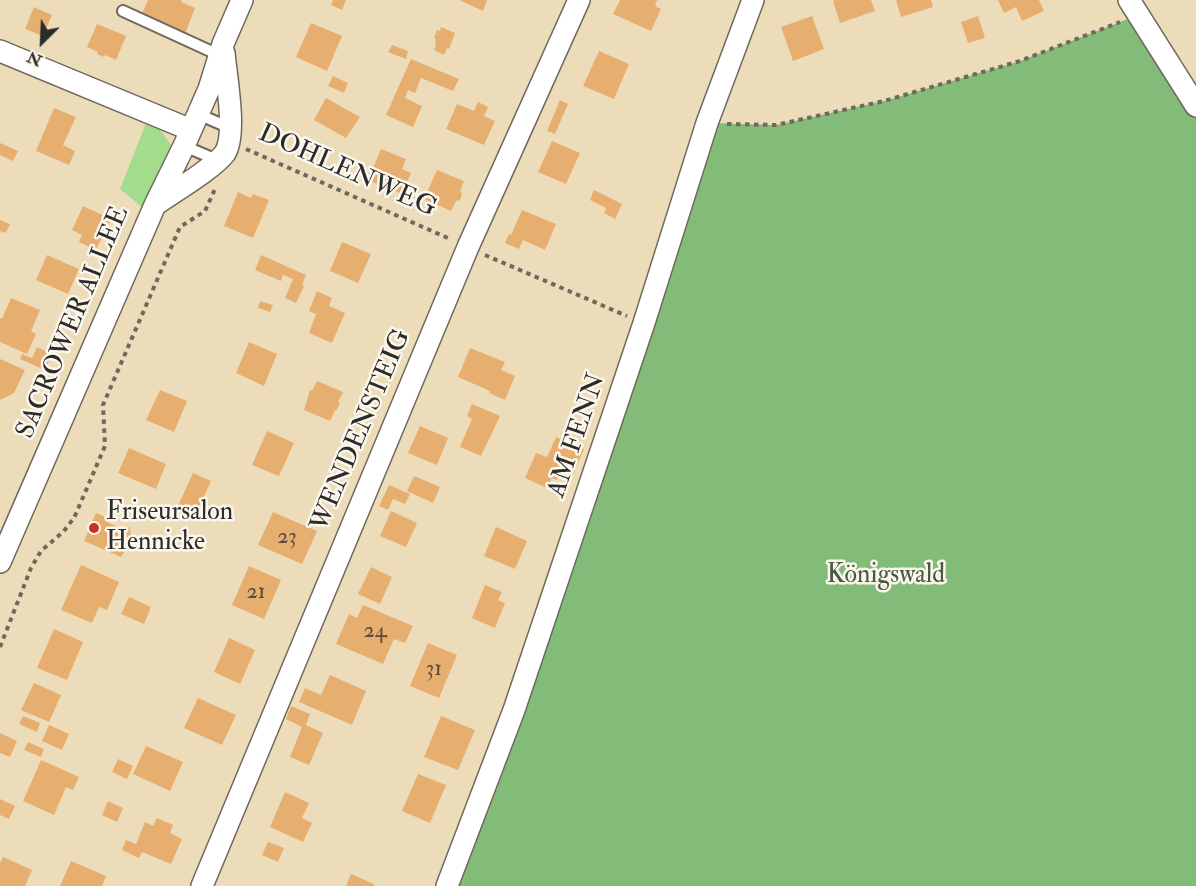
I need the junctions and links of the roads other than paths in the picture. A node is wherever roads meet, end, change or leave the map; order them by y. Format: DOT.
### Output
graph roads {
  1 [pos="242,0"];
  2 [pos="579,0"];
  3 [pos="753,0"];
  4 [pos="1134,7"];
  5 [pos="123,11"];
  6 [pos="221,49"];
  7 [pos="0,51"];
  8 [pos="1196,106"];
  9 [pos="191,130"];
  10 [pos="230,135"];
  11 [pos="218,170"];
  12 [pos="155,205"];
  13 [pos="0,562"];
  14 [pos="202,886"];
  15 [pos="447,886"];
  1 -- 6 [label="street, SACROWER ALLEE"];
  2 -- 14 [label="street, WENDENSTEIG"];
  3 -- 15 [label="street, AM FENN"];
  4 -- 8 [label="street"];
  5 -- 6 [label="lane"];
  6 -- 9 [label="street, SACROWER ALLEE"];
  6 -- 10 [label="street, SACROWER ALLEE"];
  7 -- 9 [label="street"];
  9 -- 10 [label="lane"];
  9 -- 11 [label="lane"];
  9 -- 12 [label="street, SACROWER ALLEE"];
  10 -- 11 [label="street, SACROWER ALLEE"];
  11 -- 12 [label="street, SACROWER ALLEE"];
  12 -- 13 [label="street, SACROWER ALLEE"];
}
